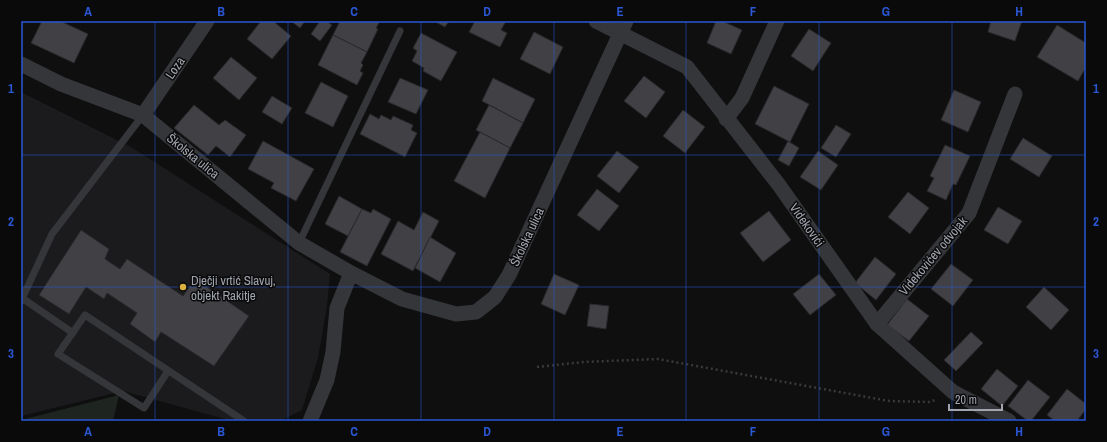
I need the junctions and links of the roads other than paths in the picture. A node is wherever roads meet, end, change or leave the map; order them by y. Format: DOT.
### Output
graph roads {
  1 [pos="207,21"];
  2 [pos="596,21"];
  3 [pos="777,21"];
  4 [pos="623,27"];
  5 [pos="400,31"];
  6 [pos="21,64"];
  7 [pos="1015,94"];
  8 [pos="143,115"];
  9 [pos="726,119"];
  10 [pos="299,243"];
  11 [pos="351,273"];
  12 [pos="22,299"];
  13 [pos="876,324"];
  14 [pos="73,333"];
  15 [pos="168,371"];
  16 [pos="244,421"];
  17 [pos="310,421"];
  18 [pos="1009,421"];
  1 -- 8 [label="street, Loza"];
  2 -- 4 [label="street, Videkovići"];
  3 -- 9 [label="street"];
  4 -- 9 [label="street, Videkovići"];
  4 -- 11 [label="street, Školska ulica"];
  5 -- 10 [label="lane"];
  6 -- 8 [label="street, Školska ulica"];
  7 -- 13 [label="street, Videkovićev odvojak"];
  8 -- 10 [label="street, Školska ulica"];
  8 -- 12 [label="lane"];
  9 -- 13 [label="street, Videkovići"];
  10 -- 11 [label="street, Školska ulica"];
  11 -- 17 [label="street"];
  12 -- 14 [label="lane"];
  13 -- 18 [label="street, Videkovići"];
  14 -- 15 [label="lane"];
  14 -- 15 [label="lane"];
  15 -- 16 [label="lane"];
}
